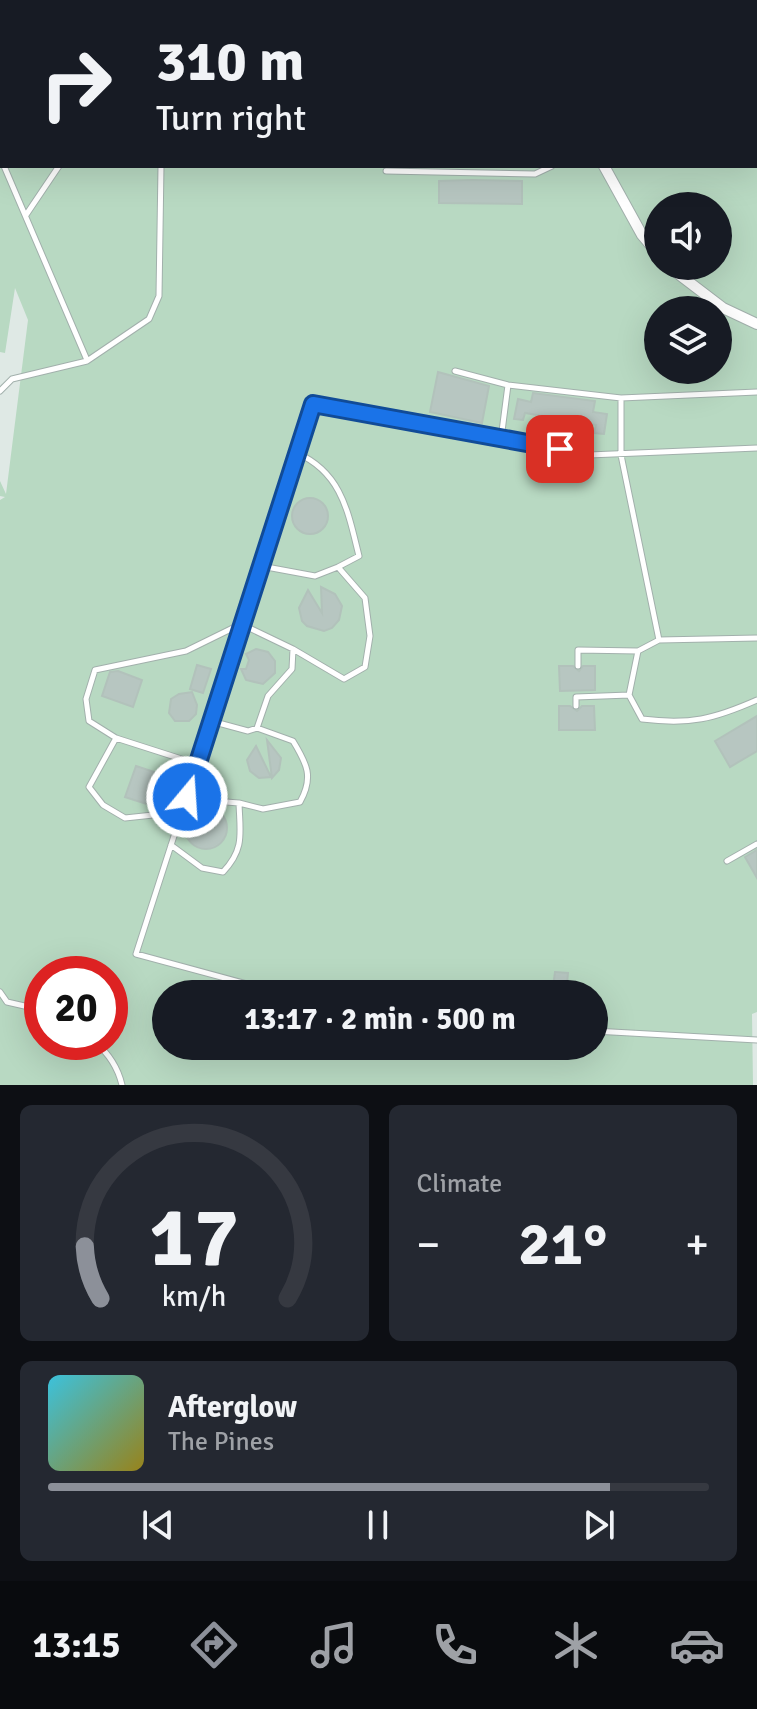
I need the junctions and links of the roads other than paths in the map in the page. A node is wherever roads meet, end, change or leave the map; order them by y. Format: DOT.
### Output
graph roads {
  1 [pos="5,168"];
  2 [pos="58,168"];
  3 [pos="161,168"];
  4 [pos="548,168"];
  5 [pos="605,168"];
  6 [pos="386,171"];
  7 [pos="25,216"];
  8 [pos="644,237"];
  9 [pos="686,280"];
  10 [pos="757,324"];
  11 [pos="87,361"];
  12 [pos="455,371"];
  13 [pos="508,385"];
  14 [pos="0,391"];
  15 [pos="757,392"];
  16 [pos="621,398"];
  17 [pos="501,439"];
  18 [pos="757,448"];
  19 [pos="297,453"];
  20 [pos="621,455"];
  21 [pos="261,566"];
  22 [pos="338,567"];
  23 [pos="241,624"];
  24 [pos="757,638"];
  25 [pos="659,640"];
  26 [pos="293,649"];
  27 [pos="638,651"];
  28 [pos="578,666"];
  29 [pos="629,695"];
  30 [pos="757,700"];
  31 [pos="576,706"];
  32 [pos="211,721"];
  33 [pos="257,728"];
  34 [pos="116,738"];
  35 [pos="197,764"];
  36 [pos="201,800"];
  37 [pos="239,803"];
  38 [pos="153,815"];
  39 [pos="757,844"];
  40 [pos="171,845"];
  41 [pos="727,861"];
  42 [pos="232,980"];
  43 [pos="0,992"];
  44 [pos="24,1006"];
  45 [pos="608,1032"];
  46 [pos="757,1040"];
  47 [pos="110,1060"];
  48 [pos="122,1085"];
  1 -- 7 [label="lane"];
  2 -- 7 [label="lane"];
  3 -- 11 [label="lane"];
  4 -- 6 [label="lane"];
  5 -- 8 [label="street"];
  7 -- 11 [label="lane"];
  9 -- 10 [label="street"];
  11 -- 14 [label="lane"];
  12 -- 13 [label="lane"];
  13 -- 16 [label="lane"];
  13 -- 17 [label="lane"];
  15 -- 16 [label="lane"];
  16 -- 20 [label="lane"];
  17 -- 19 [label="lane"];
  17 -- 20 [label="lane"];
  18 -- 20 [label="lane"];
  19 -- 21 [label="lane"];
  19 -- 22 [label="lane"];
  20 -- 25 [label="lane"];
  21 -- 22 [label="lane"];
  21 -- 23 [label="lane"];
  22 -- 26 [label="lane"];
  23 -- 26 [label="lane"];
  23 -- 32 [label="lane"];
  23 -- 34 [label="lane"];
  24 -- 25 [label="lane"];
  25 -- 27 [label="lane"];
  26 -- 33 [label="lane"];
  27 -- 28 [label="lane"];
  27 -- 29 [label="lane"];
  29 -- 30 [label="lane"];
  29 -- 31 [label="lane"];
  32 -- 33 [label="lane"];
  32 -- 35 [label="lane"];
  33 -- 37 [label="lane"];
  34 -- 35 [label="lane"];
  34 -- 38 [label="lane"];
  35 -- 40 [label="lane"];
  36 -- 37 [label="lane"];
  37 -- 40 [label="lane"];
  39 -- 41 [label="lane"];
  40 -- 42 [label="lane"];
  43 -- 44 [label="lane"];
  45 -- 46 [label="lane"];
  47 -- 48 [label="lane"];
}
